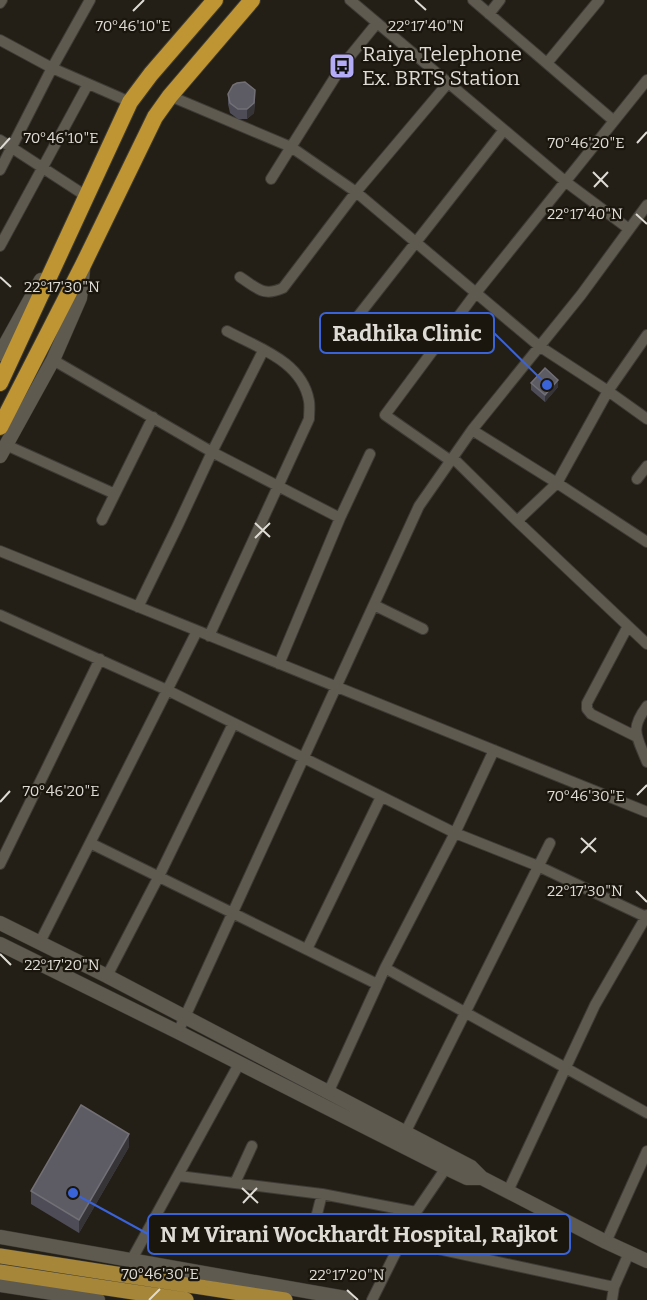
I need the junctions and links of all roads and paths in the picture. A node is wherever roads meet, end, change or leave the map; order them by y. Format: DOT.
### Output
graph roads {
  1 [pos="90,0"];
  2 [pos="215,0"];
  3 [pos="252,0"];
  4 [pos="350,0"];
  5 [pos="473,0"];
  6 [pos="500,0"];
  7 [pos="599,0"];
  8 [pos="489,14"];
  9 [pos="377,23"];
  10 [pos="0,40"];
  11 [pos="547,63"];
  12 [pos="52,68"];
  13 [pos="647,80"];
  14 [pos="448,83"];
  15 [pos="88,84"];
  16 [pos="170,96"];
  17 [pos="130,102"];
  18 [pos="614,121"];
  19 [pos="504,130"];
  20 [pos="0,140"];
  21 [pos="12,147"];
  22 [pos="291,147"];
  23 [pos="42,168"];
  24 [pos="0,170"];
  25 [pos="271,179"];
  26 [pos="566,182"];
  27 [pos="356,192"];
  28 [pos="86,196"];
  29 [pos="647,205"];
  30 [pos="629,229"];
  31 [pos="417,242"];
  32 [pos="0,246"];
  33 [pos="58,256"];
  34 [pos="84,265"];
  35 [pos="240,277"];
  36 [pos="476,294"];
  37 [pos="227,331"];
  38 [pos="647,335"];
  39 [pos="4,338"];
  40 [pos="340,339"];
  41 [pos="539,346"];
  42 [pos="262,351"];
  43 [pos="0,354"];
  44 [pos="53,360"];
  45 [pos="0,383"];
  46 [pos="608,391"];
  47 [pos="153,417"];
  48 [pos="647,419"];
  49 [pos="0,427"];
  50 [pos="472,430"];
  51 [pos="3,450"];
  52 [pos="212,452"];
  53 [pos="370,454"];
  54 [pos="452,459"];
  55 [pos="647,466"];
  56 [pos="637,480"];
  57 [pos="556,483"];
  58 [pos="277,486"];
  59 [pos="115,494"];
  60 [pos="340,518"];
  61 [pos="102,520"];
  62 [pos="517,521"];
  63 [pos="647,542"];
  64 [pos="0,551"];
  65 [pos="374,605"];
  66 [pos="138,607"];
  67 [pos="1,619"];
  68 [pos="628,626"];
  69 [pos="423,629"];
  70 [pos="197,631"];
  71 [pos="209,636"];
  72 [pos="647,644"];
  73 [pos="100,660"];
  74 [pos="279,664"];
  75 [pos="336,687"];
  76 [pos="167,690"];
  77 [pos="647,706"];
  78 [pos="233,724"];
  79 [pos="637,737"];
  80 [pos="494,750"];
  81 [pos="305,758"];
  82 [pos="647,762"];
  83 [pos="381,797"];
  84 [pos="647,812"];
  85 [pos="455,833"];
  86 [pos="90,843"];
  87 [pos="550,843"];
  88 [pos="0,864"];
  89 [pos="538,866"];
  90 [pos="159,876"];
  91 [pos="232,912"];
  92 [pos="646,916"];
  93 [pos="0,923"];
  94 [pos="40,942"];
  95 [pos="0,944"];
  96 [pos="307,949"];
  97 [pos="384,968"];
  98 [pos="107,976"];
  99 [pos="377,984"];
  100 [pos="466,1013"];
  101 [pos="185,1017"];
  102 [pos="178,1032"];
  103 [pos="239,1064"];
  104 [pos="566,1068"];
  105 [pos="328,1092"];
  106 [pos="647,1113"];
  107 [pos="402,1139"];
  108 [pos="252,1146"];
  109 [pos="647,1151"];
  110 [pos="446,1168"];
  111 [pos="179,1176"];
  112 [pos="482,1179"];
  113 [pos="235,1183"];
  114 [pos="508,1191"];
  115 [pos="322,1194"];
  116 [pos="416,1212"];
  117 [pos="0,1237"];
  118 [pos="401,1241"];
  119 [pos="310,1242"];
  120 [pos="606,1242"];
  121 [pos="629,1253"];
  122 [pos="0,1256"];
  123 [pos="132,1259"];
  124 [pos="647,1261"];
  125 [pos="0,1272"];
  126 [pos="0,1285"];
  127 [pos="614,1287"];
  128 [pos="98,1300"];
  129 [pos="186,1300"];
  130 [pos="285,1300"];
  131 [pos="347,1300"];
  132 [pos="372,1300"];
  133 [pos="612,1300"];
  1 -- 12 [label="street"];
  2 -- 17 [label="highway"];
  3 -- 16 [label="highway"];
  4 -- 9 [label="street"];
  5 -- 8 [label="street"];
  6 -- 8 [label="street"];
  7 -- 11 [label="street"];
  8 -- 11 [label="street"];
  9 -- 14 [label="street"];
  9 -- 22 [label="street"];
  10 -- 12 [label="street"];
  11 -- 18 [label="street"];
  12 -- 15 [label="street"];
  12 -- 21 [label="street"];
  13 -- 18 [label="street"];
  14 -- 19 [label="street"];
  14 -- 27 [label="street"];
  15 -- 17 [label="street"];
  15 -- 23 [label="street"];
  16 -- 22 [label="street"];
  16 -- 34 [label="highway"];
  17 -- 28 [label="highway"];
  18 -- 26 [label="street"];
  19 -- 26 [label="street"];
  19 -- 31 [label="street"];
  20 -- 21 [label="street"];
  21 -- 23 [label="street"];
  21 -- 24 [label="street"];
  22 -- 25 [label="street"];
  22 -- 27 [label="street"];
  23 -- 28 [label="street"];
  23 -- 32 [label="street"];
  26 -- 30 [label="street"];
  26 -- 36 [label="street"];
  27 -- 31 [label="street"];
  27 -- 35 [label="street"];
  28 -- 33 [label="highway"];
  29 -- 30 [label="street"];
  30 -- 41 [label="street"];
  31 -- 36 [label="street"];
  31 -- 40 [label="street"];
  33 -- 39 [label="street"];
  33 -- 45 [label="highway"];
  34 -- 44 [label="street"];
  34 -- 49 [label="highway"];
  36 -- 41 [label="street"];
  36 -- 54 [label="street"];
  37 -- 42 [label="street"];
  38 -- 46 [label="street"];
  39 -- 43 [label="street"];
  41 -- 46 [label="street"];
  41 -- 50 [label="street"];
  42 -- 52 [label="street"];
  42 -- 58 [label="street"];
  44 -- 47 [label="street"];
  44 -- 51 [label="street"];
  46 -- 48 [label="street"];
  46 -- 57 [label="street"];
  47 -- 52 [label="street"];
  47 -- 59 [label="street"];
  50 -- 54 [label="street"];
  50 -- 57 [label="street"];
  51 -- 59 [label="street"];
  52 -- 58 [label="street"];
  52 -- 66 [label="street"];
  53 -- 60 [label="street"];
  54 -- 62 [label="street"];
  54 -- 65 [label="street"];
  55 -- 56 [label="street"];
  57 -- 62 [label="street"];
  57 -- 63 [label="street"];
  58 -- 60 [label="street"];
  58 -- 71 [label="street"];
  59 -- 61 [label="street"];
  60 -- 74 [label="street"];
  62 -- 68 [label="street"];
  64 -- 66 [label="street"];
  65 -- 69 [label="street"];
  65 -- 75 [label="street"];
  66 -- 70 [label="street"];
  67 -- 73 [label="street"];
  68 -- 72 [label="street"];
  68 -- 79 [label="street"];
  70 -- 71 [label="street"];
  70 -- 76 [label="street"];
  71 -- 74 [label="street"];
  73 -- 76 [label="street"];
  73 -- 88 [label="street"];
  74 -- 75 [label="street"];
  75 -- 80 [label="street"];
  75 -- 81 [label="street"];
  76 -- 78 [label="street"];
  76 -- 86 [label="street"];
  77 -- 79 [label="street"];
  78 -- 81 [label="street"];
  78 -- 90 [label="street"];
  79 -- 82 [label="street"];
  80 -- 84 [label="street"];
  80 -- 85 [label="street"];
  81 -- 83 [label="street"];
  81 -- 91 [label="street"];
  83 -- 85 [label="street"];
  83 -- 96 [label="street"];
  85 -- 89 [label="street"];
  85 -- 97 [label="street"];
  86 -- 90 [label="street"];
  86 -- 94 [label="street"];
  87 -- 89 [label="street"];
  89 -- 92 [label="street"];
  89 -- 100 [label="street"];
  90 -- 91 [label="street"];
  90 -- 98 [label="street"];
  91 -- 96 [label="street"];
  91 -- 101 [label="street"];
  92 -- 104 [label="street"];
  93 -- 94 [label="street"];
  94 -- 98 [label="street"];
  95 -- 102 [label="street"];
  96 -- 99 [label="street"];
  97 -- 99 [label="street"];
  97 -- 100 [label="street"];
  98 -- 101 [label="street"];
  99 -- 105 [label="street"];
  100 -- 104 [label="street"];
  100 -- 107 [label="street"];
  101 -- 102 [label="street"];
  101 -- 105 [label="street"];
  102 -- 103 [label="street"];
  103 -- 107 [label="street"];
  103 -- 111 [label="street"];
  104 -- 106 [label="street"];
  104 -- 114 [label="street"];
  105 -- 107 [label="street"];
  107 -- 110 [label="street"];
  107 -- 112 [label="street"];
  108 -- 113 [label="street"];
  109 -- 120 [label="street"];
  110 -- 112 [label="street"];
  110 -- 116 [label="street"];
  111 -- 113 [label="street"];
  111 -- 123 [label="street"];
  112 -- 114 [label="street"];
  113 -- 115 [label="street"];
  114 -- 120 [label="street"];
  115 -- 116 [label="street"];
  115 -- 119 [label="street"];
  116 -- 118 [label="street"];
  117 -- 123 [label="street"];
  118 -- 127 [label="street"];
  118 -- 132 [label="street"];
  120 -- 121 [label="street"];
  121 -- 124 [label="street"];
  121 -- 127 [label="street"];
  122 -- 130 [label="main road"];
  123 -- 131 [label="street"];
  125 -- 129 [label="main road"];
  126 -- 128 [label="street"];
  127 -- 133 [label="street"];
}
